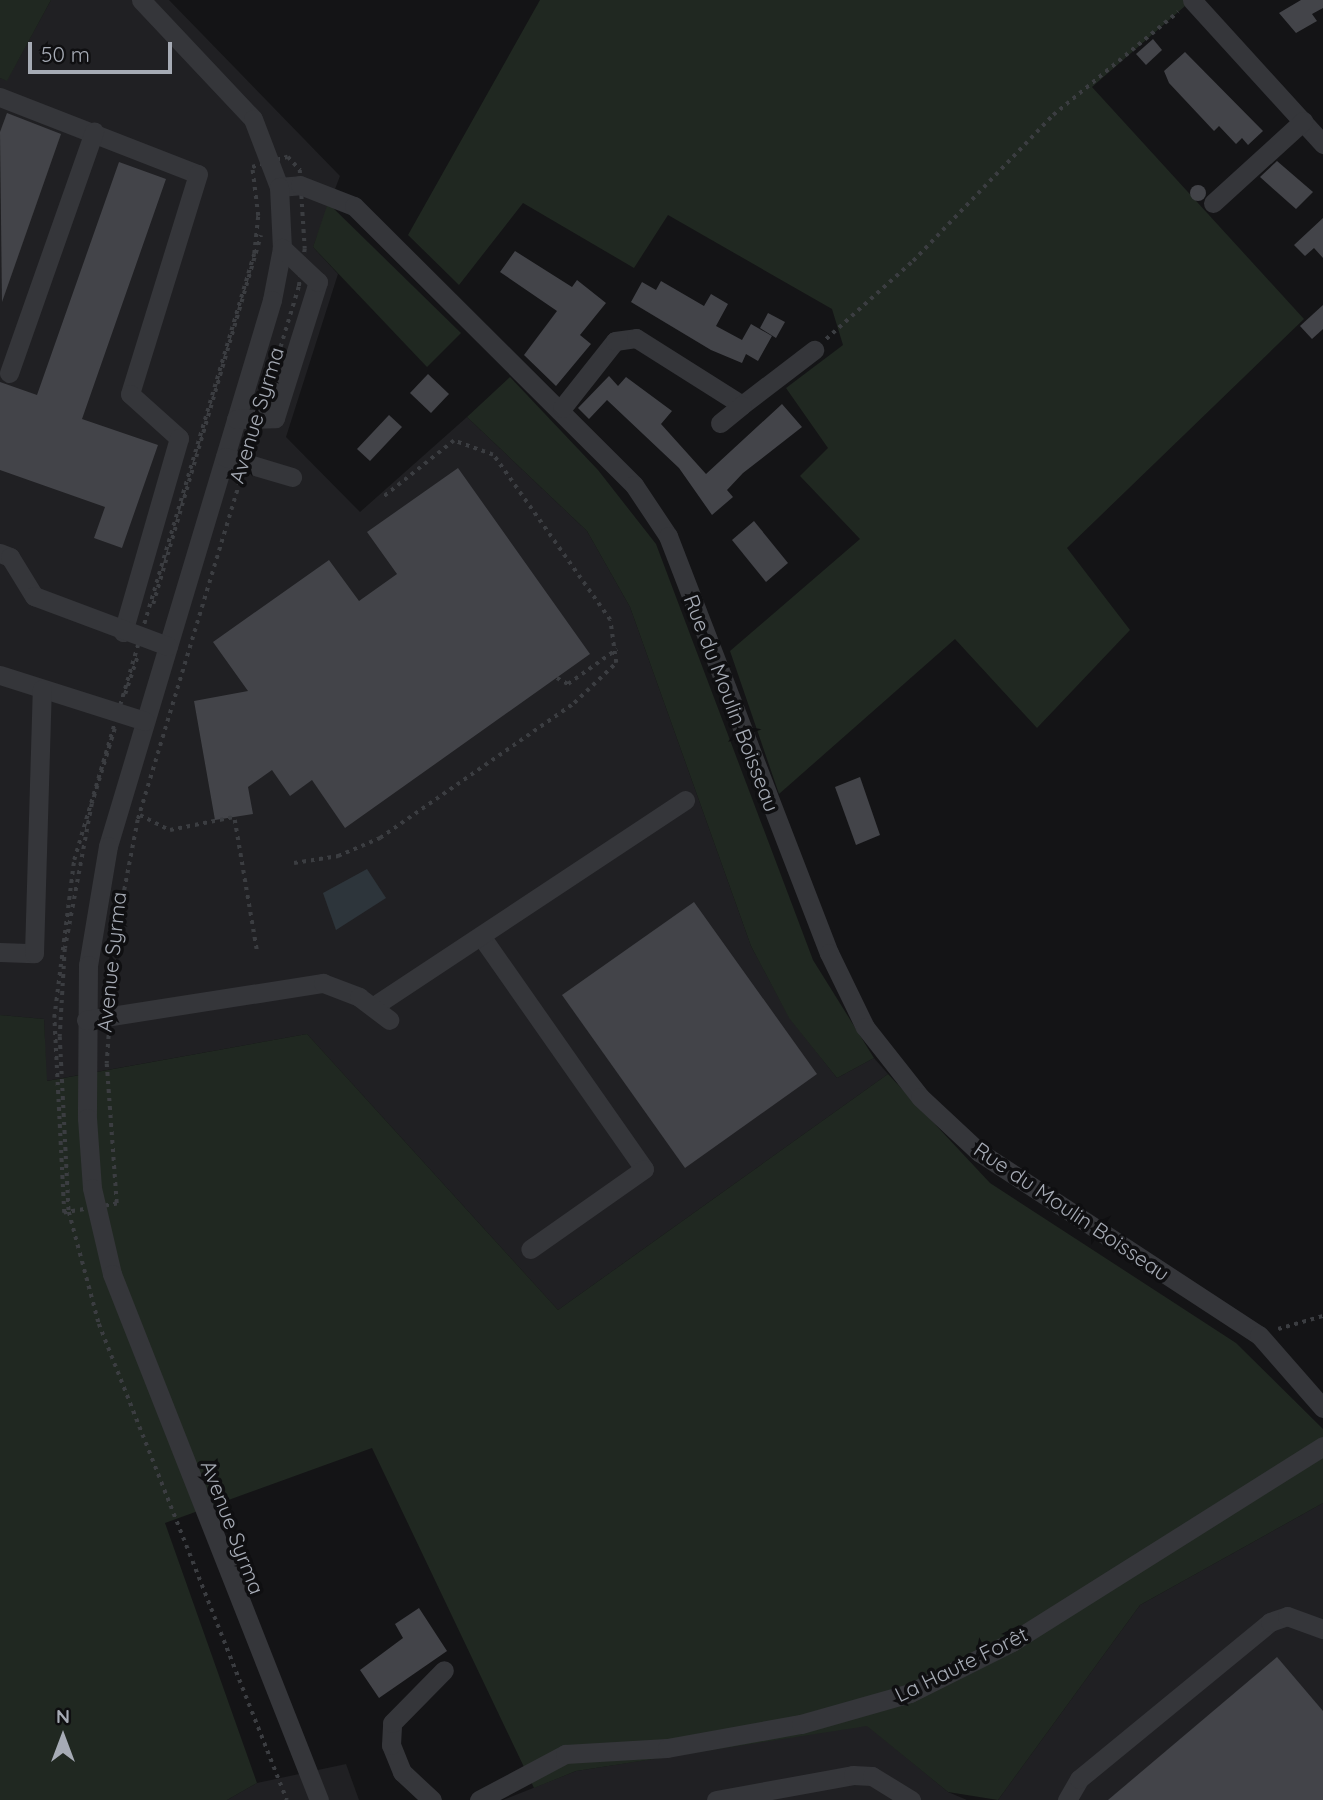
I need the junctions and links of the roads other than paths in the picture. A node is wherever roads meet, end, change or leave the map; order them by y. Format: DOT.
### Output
graph roads {
  1 [pos="141,0"];
  2 [pos="1195,1"];
  3 [pos="0,97"];
  4 [pos="1303,121"];
  5 [pos="94,131"];
  6 [pos="1323,144"];
  7 [pos="278,189"];
  8 [pos="1213,203"];
  9 [pos="282,248"];
  10 [pos="814,350"];
  11 [pos="9,373"];
  12 [pos="742,405"];
  13 [pos="562,408"];
  14 [pos="246,418"];
  15 [pos="720,423"];
  16 [pos="233,459"];
  17 [pos="292,477"];
  18 [pos="0,553"];
  19 [pos="123,632"];
  20 [pos="168,646"];
  21 [pos="0,676"];
  22 [pos="43,689"];
  23 [pos="145,721"];
  24 [pos="685,800"];
  25 [pos="481,936"];
  26 [pos="0,952"];
  27 [pos="374,1006"];
  28 [pos="94,1020"];
  29 [pos="389,1020"];
  30 [pos="530,1248"];
  31 [pos="1323,1408"];
  32 [pos="1323,1446"];
  33 [pos="1323,1629"];
  34 [pos="444,1670"];
  35 [pos="319,1800"];
  36 [pos="432,1800"];
  37 [pos="479,1800"];
  38 [pos="716,1800"];
  39 [pos="911,1800"];
  40 [pos="1067,1800"];
  1 -- 7 [label="street"];
  2 -- 4 [label="street"];
  3 -- 5 [label="street"];
  4 -- 6 [label="street"];
  4 -- 8 [label="street"];
  5 -- 11 [label="street"];
  5 -- 19 [label="street"];
  7 -- 9 [label="street, Avenue Syrma"];
  7 -- 13 [label="street, Rue du Moulin Boisseau"];
  9 -- 14 [label="street, Avenue Syrma"];
  9 -- 14 [label="street"];
  10 -- 12 [label="street"];
  12 -- 13 [label="street"];
  12 -- 15 [label="street"];
  13 -- 31 [label="street, Rue du Moulin Boisseau"];
  14 -- 16 [label="street, Avenue Syrma"];
  16 -- 17 [label="street"];
  16 -- 20 [label="street, Avenue Syrma"];
  18 -- 19 [label="street"];
  19 -- 20 [label="street"];
  20 -- 23 [label="street, Avenue Syrma"];
  21 -- 22 [label="street"];
  22 -- 23 [label="street"];
  22 -- 26 [label="street"];
  23 -- 28 [label="street, Avenue Syrma"];
  24 -- 25 [label="street"];
  25 -- 27 [label="street"];
  25 -- 30 [label="street"];
  27 -- 28 [label="street"];
  27 -- 29 [label="street"];
  28 -- 35 [label="street, Avenue Syrma"];
  32 -- 37 [label="street, La Haute Forêt"];
  33 -- 40 [label="street"];
  34 -- 36 [label="street"];
  38 -- 39 [label="street"];
}
